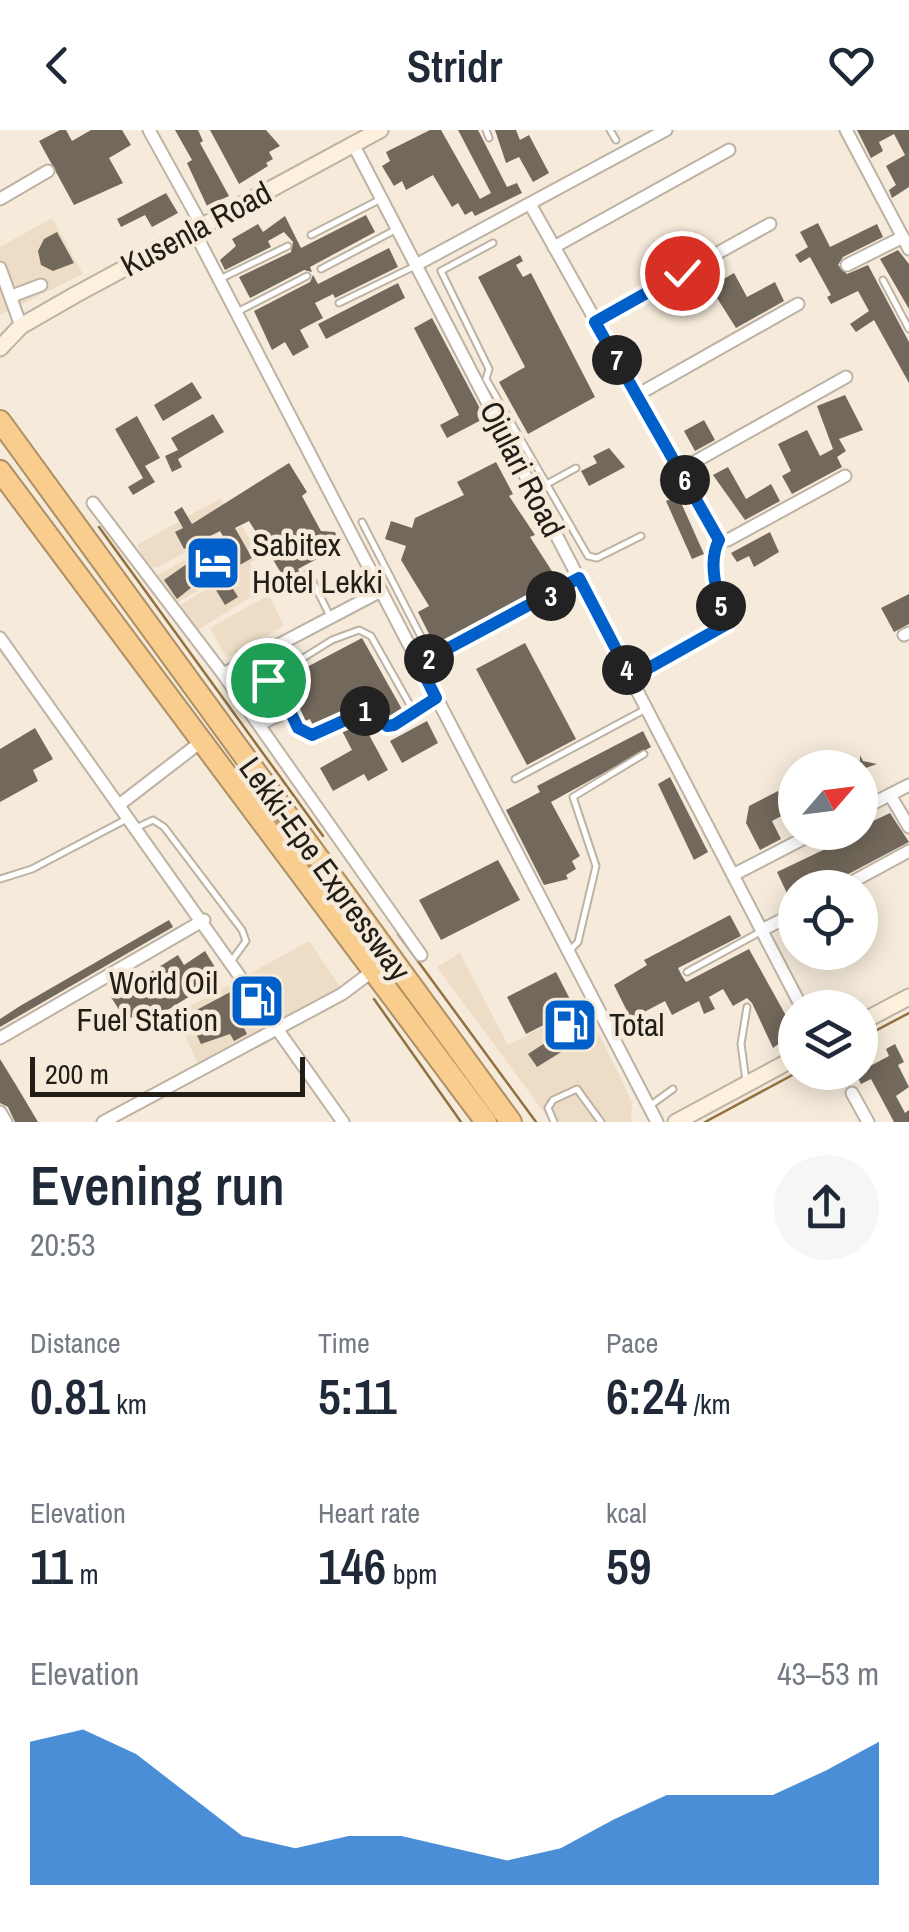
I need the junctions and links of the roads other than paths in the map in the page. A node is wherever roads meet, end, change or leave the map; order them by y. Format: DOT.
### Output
graph roads {
  1 [pos="380,130"];
  2 [pos="486,130"];
  3 [pos="610,130"];
  4 [pos="666,130"];
  5 [pos="846,130"];
  6 [pos="152,131"];
  7 [pos="489,138"];
  8 [pos="616,140"];
  9 [pos="354,144"];
  10 [pos="729,150"];
  11 [pos="48,171"];
  12 [pos="382,199"];
  13 [pos="0,200"];
  14 [pos="530,204"];
  15 [pos="770,224"];
  16 [pos="198,228"];
  17 [pos="397,229"];
  18 [pos="311,235"];
  19 [pos="493,243"];
  20 [pos="906,243"];
  21 [pos="288,246"];
  22 [pos="554,247"];
  23 [pos="416,265"];
  24 [pos="847,265"];
  25 [pos="0,268"];
  26 [pos="321,269"];
  27 [pos="306,276"];
  28 [pos="219,280"];
  29 [pos="883,280"];
  30 [pos="41,285"];
  31 [pos="7,302"];
  32 [pos="339,303"];
  33 [pos="798,304"];
  34 [pos="236,312"];
  35 [pos="595,322"];
  36 [pos="909,329"];
  37 [pos="11,331"];
  38 [pos="0,348"];
  39 [pos="846,377"];
  40 [pos="637,395"];
  41 [pos="0,421"];
  42 [pos="0,440"];
  43 [pos="576,468"];
  44 [pos="680,470"];
  45 [pos="0,471"];
  46 [pos="844,476"];
  47 [pos="540,488"];
  48 [pos="93,503"];
  49 [pos="362,522"];
  50 [pos="641,536"];
  51 [pos="719,540"];
  52 [pos="308,572"];
  53 [pos="579,578"];
  54 [pos="381,590"];
  55 [pos="128,599"];
  56 [pos="331,617"];
  57 [pos="0,638"];
  58 [pos="432,658"];
  59 [pos="419,664"];
  60 [pos="223,674"];
  61 [pos="631,678"];
  62 [pos="436,698"];
  63 [pos="647,709"];
  64 [pos="414,712"];
  65 [pos="290,713"];
  66 [pos="261,728"];
  67 [pos="202,741"];
  68 [pos="644,754"];
  69 [pos="515,780"];
  70 [pos="909,785"];
  71 [pos="890,795"];
  72 [pos="878,801"];
  73 [pos="119,805"];
  74 [pos="132,823"];
  75 [pos="909,828"];
  76 [pos="782,850"];
  77 [pos="909,851"];
  78 [pos="875,870"];
  79 [pos="734,875"];
  80 [pos="0,879"];
  81 [pos="204,920"];
  82 [pos="778,922"];
  83 [pos="762,930"];
  84 [pos="568,951"];
  85 [pos="422,955"];
  86 [pos="230,964"];
  87 [pos="374,970"];
  88 [pos="687,972"];
  89 [pos="793,990"];
  90 [pos="909,997"];
  91 [pos="747,1008"];
  92 [pos="878,1013"];
  93 [pos="276,1029"];
  94 [pos="0,1038"];
  95 [pos="778,1067"];
  96 [pos="748,1084"];
  97 [pos="672,1089"];
  98 [pos="852,1093"];
  99 [pos="649,1107"];
  100 [pos="0,1112"];
  101 [pos="6,1122"];
  102 [pos="103,1122"];
  103 [pos="343,1122"];
  104 [pos="486,1122"];
  105 [pos="510,1122"];
  106 [pos="554,1122"];
  107 [pos="601,1122"];
  108 [pos="657,1122"];
  109 [pos="676,1122"];
  110 [pos="868,1122"];
  1 -- 9 [label="main road, Kusenla Road"];
  2 -- 7 [label="lane"];
  3 -- 8 [label="lane"];
  4 -- 14 [label="street"];
  5 -- 20 [label="street"];
  6 -- 16 [label="street"];
  9 -- 12 [label="street, Ojulari Road"];
  9 -- 16 [label="main road, Kusenla Road"];
  10 -- 22 [label="street"];
  11 -- 13 [label="street"];
  12 -- 17 [label="street, Ojulari Road"];
  12 -- 18 [label="lane"];
  14 -- 22 [label="street"];
  14 -- 23 [label="street"];
  15 -- 35 [label="street"];
  16 -- 28 [label="street"];
  16 -- 37 [label="main road, Kusenla Road"];
  17 -- 23 [label="street, Ojulari Road"];
  17 -- 26 [label="lane"];
  19 -- 47 [label="lane"];
  20 -- 24 [label="street"];
  21 -- 28 [label="lane"];
  22 -- 35 [label="street"];
  23 -- 32 [label="lane"];
  23 -- 47 [label="street, Ojulari Road"];
  25 -- 31 [label="street"];
  27 -- 34 [label="lane"];
  28 -- 34 [label="street"];
  29 -- 36 [label="lane"];
  30 -- 31 [label="street"];
  31 -- 37 [label="street"];
  33 -- 40 [label="street"];
  34 -- 54 [label="street"];
  35 -- 40 [label="street"];
  37 -- 38 [label="main road, Kusenla Road"];
  39 -- 44 [label="street"];
  40 -- 44 [label="street"];
  41 -- 55 [label="highway, Lekki-Epe Expressway"];
  42 -- 55 [label="highway"];
  43 -- 47 [label="lane"];
  44 -- 51 [label="street"];
  45 -- 67 [label="highway, Lekki-Epe Expressway"];
  46 -- 51 [label="street"];
  47 -- 50 [label="lane"];
  47 -- 53 [label="street, Ojulari Road"];
  48 -- 60 [label="street"];
  49 -- 58 [label="lane"];
  51 -- 61 [label="street"];
  52 -- 56 [label="lane"];
  53 -- 58 [label="lane"];
  53 -- 61 [label="street, Ojulari Road"];
  54 -- 56 [label="street"];
  54 -- 59 [label="street"];
  55 -- 105 [label="highway, Lekki-Epe Expressway"];
  56 -- 60 [label="street"];
  57 -- 73 [label="street"];
  58 -- 59 [label="lane"];
  59 -- 62 [label="street"];
  60 -- 66 [label="street"];
  61 -- 63 [label="street, Ojulari Road"];
  62 -- 64 [label="lane"];
  62 -- 84 [label="street"];
  63 -- 69 [label="lane"];
  63 -- 79 [label="street, Ojulari Road"];
  64 -- 65 [label="lane"];
  64 -- 65 [label="lane"];
  65 -- 66 [label="lane"];
  66 -- 85 [label="street"];
  67 -- 73 [label="street"];
  67 -- 87 [label="highway, Lekki-Epe Expressway"];
  68 -- 84 [label="lane"];
  70 -- 71 [label="street"];
  71 -- 72 [label="street"];
  71 -- 75 [label="street"];
  73 -- 74 [label="street"];
  74 -- 80 [label="lane"];
  74 -- 81 [label="street"];
  74 -- 86 [label="lane"];
  76 -- 79 [label="street"];
  77 -- 78 [label="street"];
  79 -- 83 [label="street, Ojulari Road"];
  81 -- 86 [label="street"];
  81 -- 94 [label="street"];
  82 -- 83 [label="street"];
  83 -- 88 [label="lane"];
  83 -- 89 [label="street, Ojulari Road"];
  84 -- 99 [label="street"];
  86 -- 93 [label="street"];
  87 -- 93 [label="street"];
  87 -- 104 [label="highway, Lekki-Epe Expressway"];
  90 -- 92 [label="main road"];
  91 -- 96 [label="lane"];
  93 -- 102 [label="street"];
  93 -- 103 [label="street"];
  95 -- 96 [label="main road"];
  96 -- 109 [label="main road"];
  97 -- 99 [label="lane"];
  98 -- 110 [label="street"];
  99 -- 108 [label="street"];
  100 -- 101 [label="street"];
  106 -- 107 [label="lane"];
}
